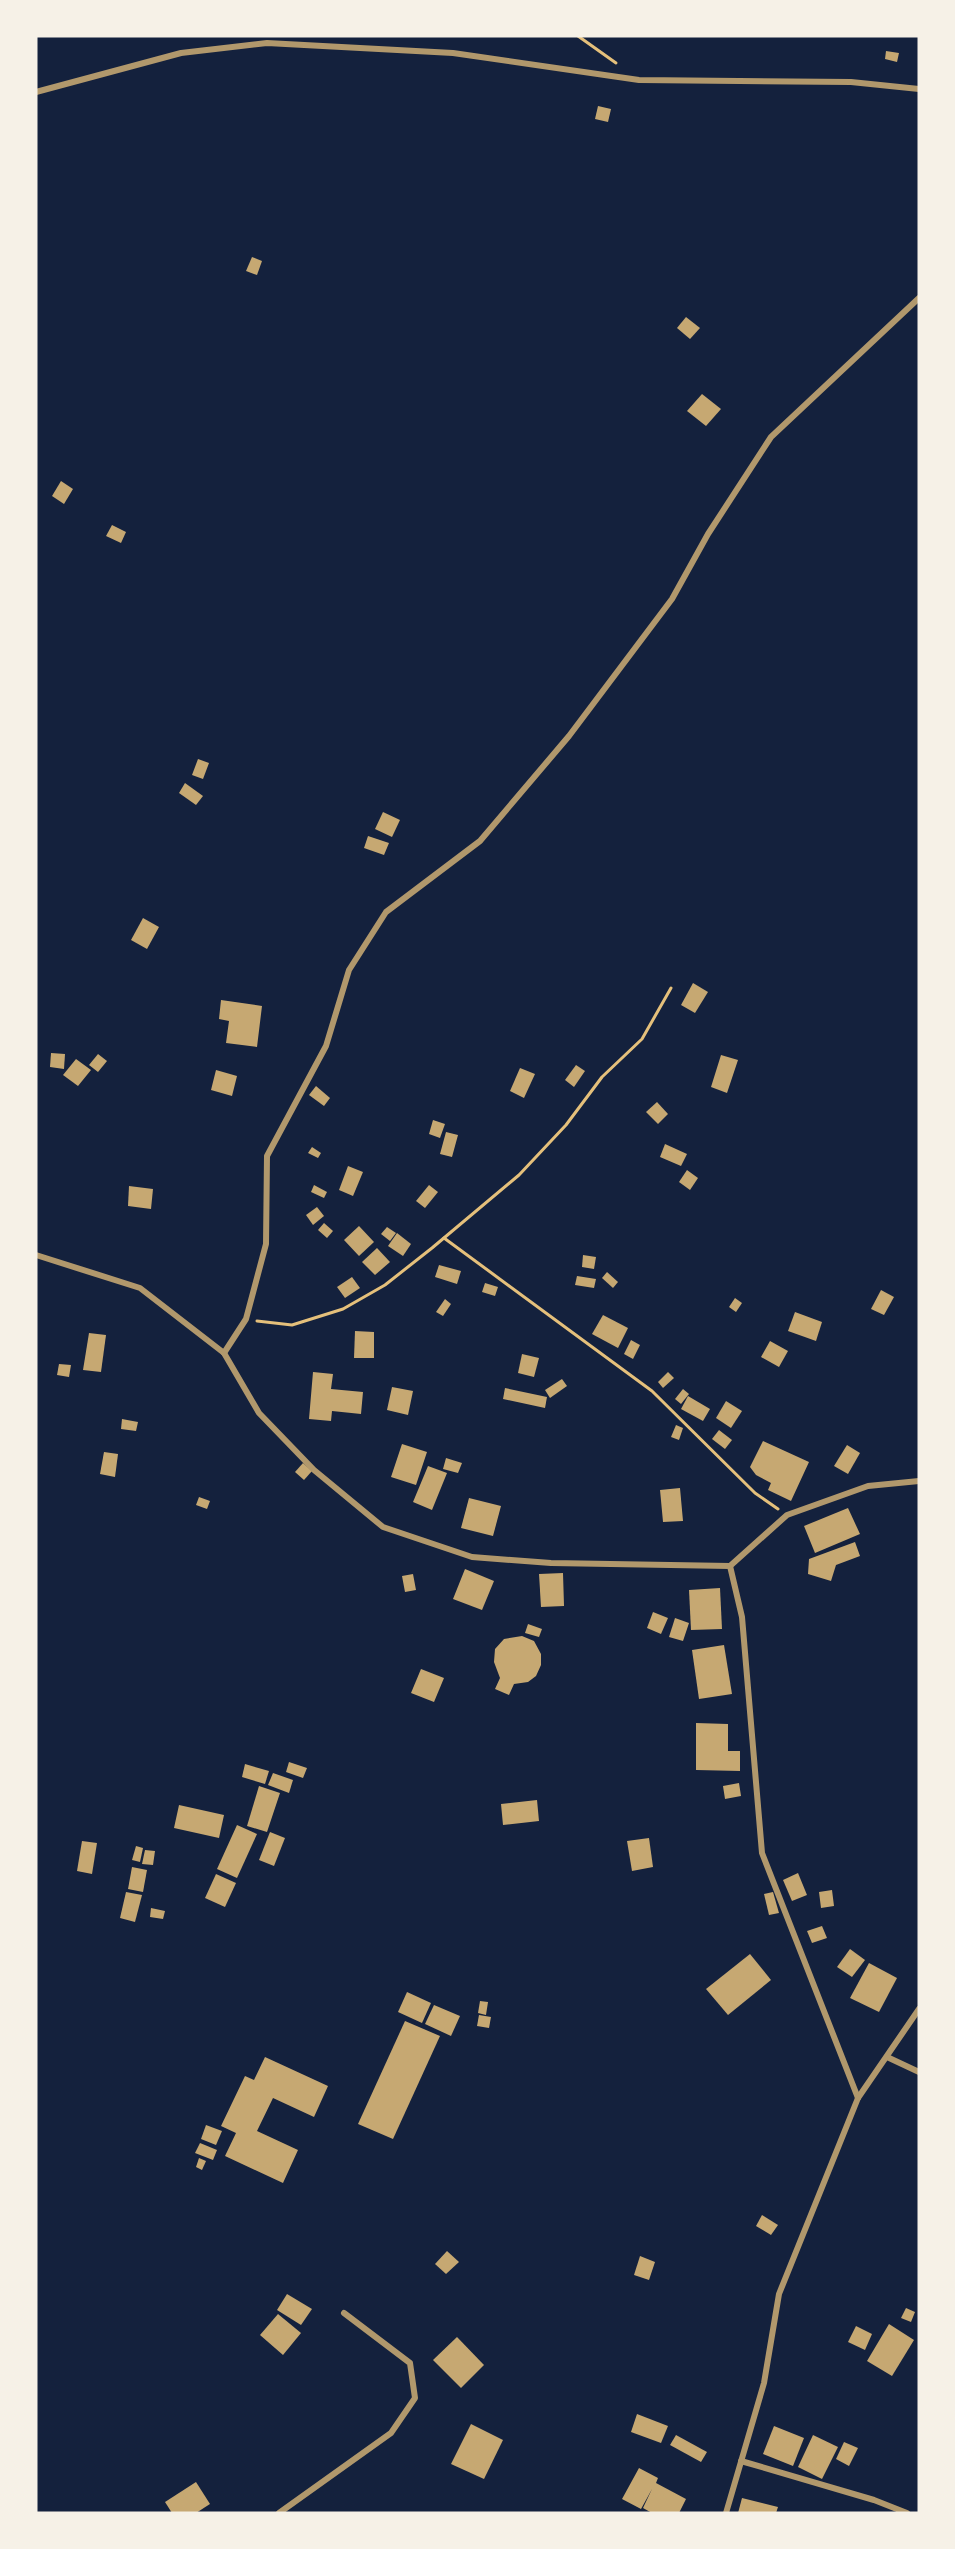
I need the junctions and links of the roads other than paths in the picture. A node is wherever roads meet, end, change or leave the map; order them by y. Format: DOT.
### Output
graph roads {
  1 [pos="263,36"];
  2 [pos="267,43"];
  3 [pos="919,89"];
  4 [pos="36,92"];
  5 [pos="919,298"];
  6 [pos="36,1255"];
  7 [pos="224,1353"];
  8 [pos="919,1481"];
  9 [pos="730,1566"];
  10 [pos="919,2009"];
  11 [pos="887,2057"];
  12 [pos="919,2072"];
  13 [pos="858,2098"];
  14 [pos="344,2313"];
  15 [pos="741,2461"];
  16 [pos="279,2513"];
  17 [pos="726,2513"];
  18 [pos="907,2513"];
  1 -- 2 [label="street"];
  2 -- 3 [label="street"];
  2 -- 4 [label="street"];
  5 -- 7 [label="street"];
  6 -- 7 [label="street"];
  7 -- 9 [label="street"];
  8 -- 9 [label="street"];
  9 -- 13 [label="street"];
  10 -- 11 [label="street"];
  11 -- 12 [label="street"];
  11 -- 13 [label="street"];
  13 -- 15 [label="street"];
  14 -- 16 [label="street"];
  15 -- 17 [label="street"];
  15 -- 18 [label="street"];
}
